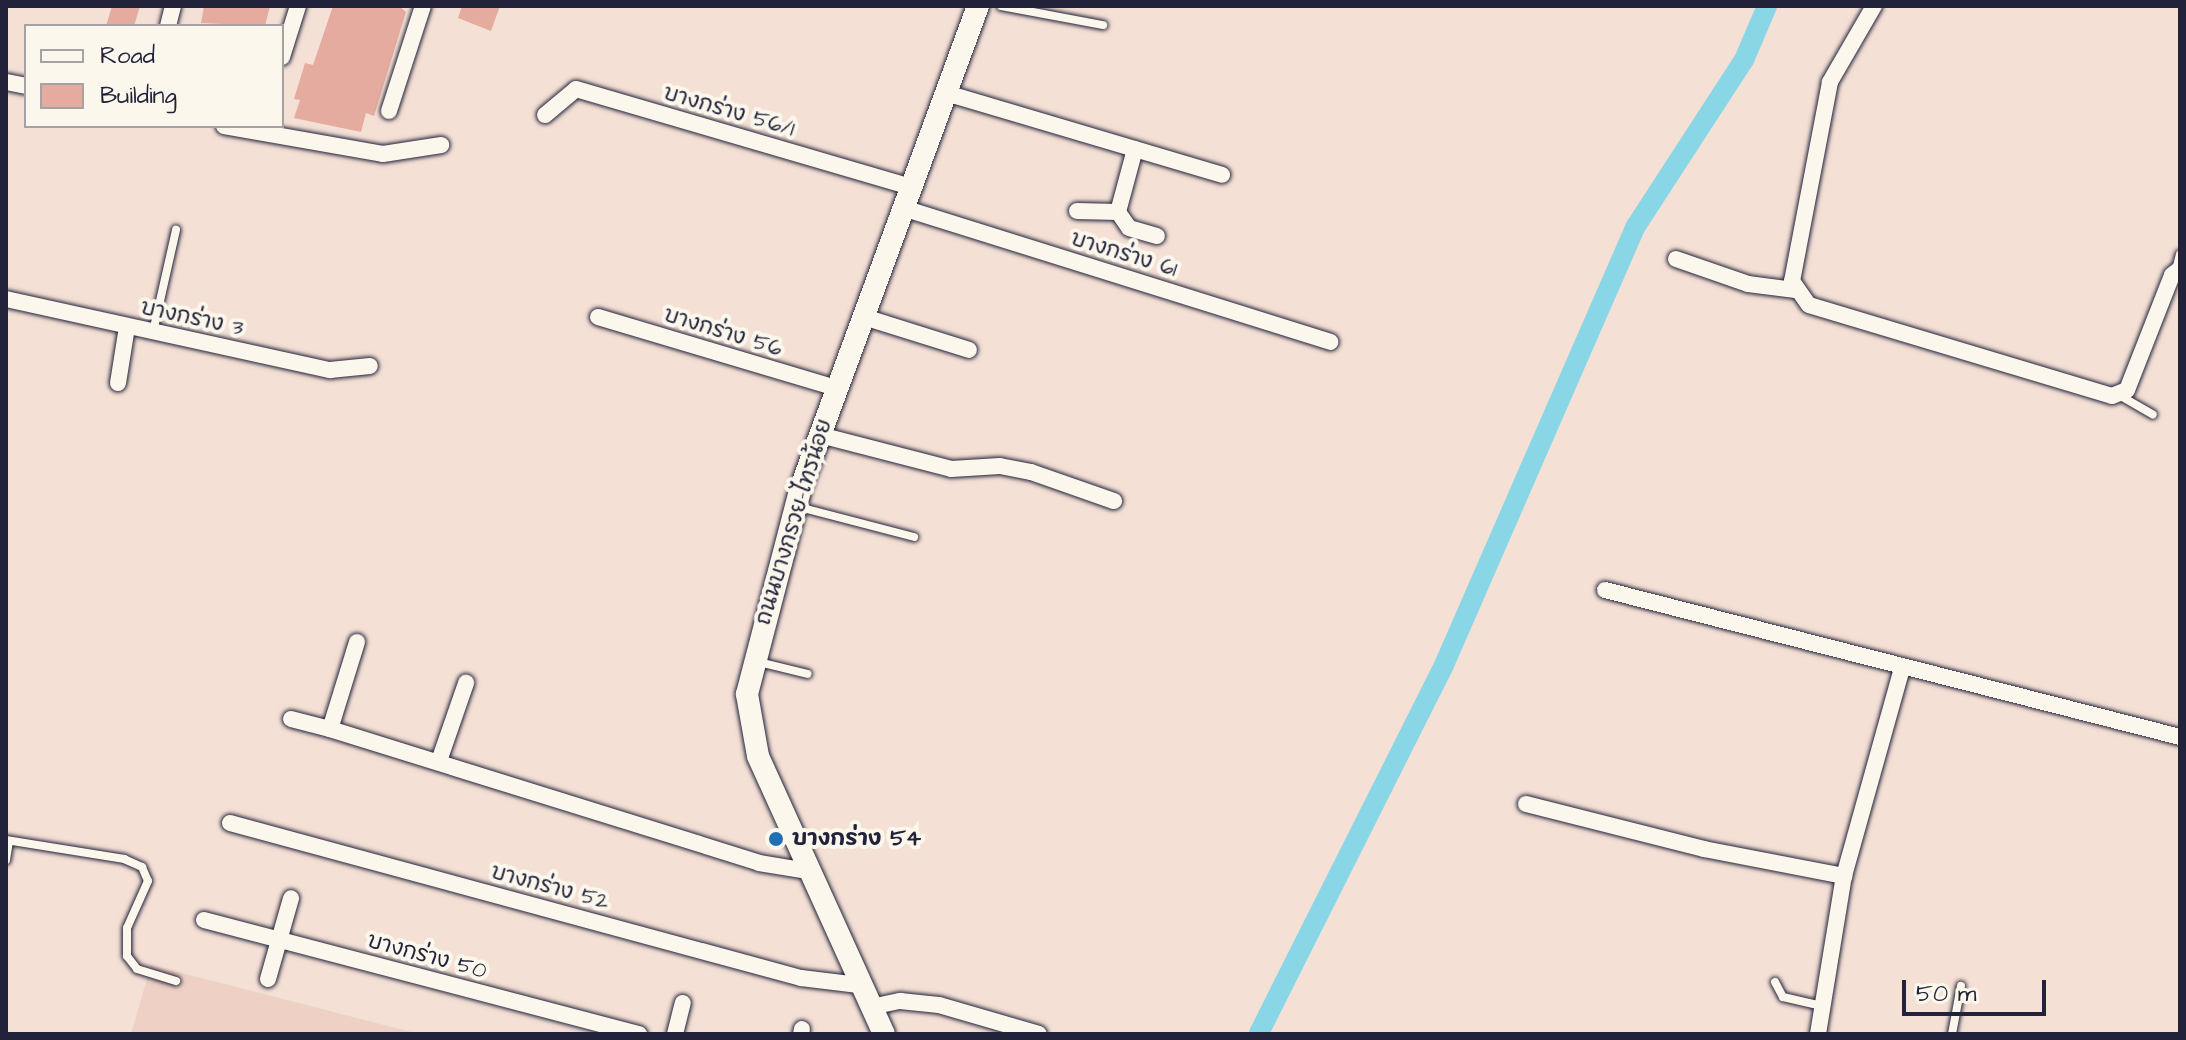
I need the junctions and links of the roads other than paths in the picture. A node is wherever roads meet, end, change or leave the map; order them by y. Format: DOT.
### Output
graph roads {
  1 [pos="298,6"];
  2 [pos="423,6"];
  3 [pos="978,6"];
  4 [pos="1001,6"];
  5 [pos="1874,6"];
  6 [pos="1103,25"];
  7 [pos="284,51"];
  8 [pos="946,93"];
  9 [pos="389,111"];
  10 [pos="545,115"];
  11 [pos="235,128"];
  12 [pos="441,145"];
  13 [pos="1135,149"];
  14 [pos="1222,175"];
  15 [pos="907,198"];
  16 [pos="1077,211"];
  17 [pos="1118,212"];
  18 [pos="176,230"];
  19 [pos="1157,236"];
  20 [pos="1676,259"];
  21 [pos="2179,265"];
  22 [pos="1794,290"];
  23 [pos="6,299"];
  24 [pos="598,317"];
  25 [pos="864,317"];
  26 [pos="127,327"];
  27 [pos="153,332"];
  28 [pos="1331,342"];
  29 [pos="969,350"];
  30 [pos="370,366"];
  31 [pos="118,383"];
  32 [pos="836,388"];
  33 [pos="2118,395"];
  34 [pos="2153,415"];
  35 [pos="820,435"];
  36 [pos="1114,501"];
  37 [pos="795,506"];
  38 [pos="914,537"];
  39 [pos="1605,590"];
  40 [pos="357,642"];
  41 [pos="753,661"];
  42 [pos="1902,668"];
  43 [pos="808,674"];
  44 [pos="466,683"];
  45 [pos="291,719"];
  46 [pos="330,729"];
  47 [pos="2180,737"];
  48 [pos="439,761"];
  49 [pos="1526,804"];
  50 [pos="230,823"];
  51 [pos="8,840"];
  52 [pos="6,860"];
  53 [pos="808,871"];
  54 [pos="1844,876"];
  55 [pos="291,898"];
  56 [pos="204,920"];
  57 [pos="279,940"];
  58 [pos="268,979"];
  59 [pos="176,981"];
  60 [pos="1775,982"];
  61 [pos="859,985"];
  62 [pos="1961,986"];
  63 [pos="683,1003"];
  64 [pos="1823,1006"];
  65 [pos="871,1007"];
  66 [pos="639,1034"];
  67 [pos="675,1034"];
  68 [pos="884,1034"];
  69 [pos="1039,1034"];
  70 [pos="1818,1034"];
  71 [pos="1952,1034"];
  1 -- 7 [label="street"];
  2 -- 9 [label="street"];
  3 -- 8 [label="main road, ถนนบางกรวย-ไทรน้อย"];
  4 -- 6 [label="lane"];
  5 -- 22 [label="street"];
  8 -- 13 [label="street"];
  8 -- 15 [label="main road, ถนนบางกรวย-ไทรน้อย"];
  10 -- 15 [label="street, บางกร่าง 56/1"];
  11 -- 12 [label="street"];
  13 -- 14 [label="street"];
  13 -- 17 [label="street"];
  15 -- 25 [label="main road, ถนนบางกรวย-ไทรน้อย"];
  15 -- 28 [label="street, บางกร่าง 61"];
  16 -- 17 [label="street"];
  17 -- 19 [label="street"];
  18 -- 27 [label="lane"];
  20 -- 22 [label="street"];
  21 -- 33 [label="street"];
  22 -- 33 [label="street"];
  23 -- 26 [label="street, บางกร่าง 3"];
  24 -- 32 [label="street, บางกร่าง 56"];
  25 -- 29 [label="street"];
  25 -- 32 [label="main road, ถนนบางกรวย-ไทรน้อย"];
  26 -- 27 [label="street, บางกร่าง 3"];
  26 -- 31 [label="street"];
  27 -- 30 [label="street, บางกร่าง 3"];
  32 -- 35 [label="main road, ถนนบางกรวย-ไทรน้อย"];
  33 -- 34 [label="lane"];
  35 -- 36 [label="street"];
  35 -- 37 [label="main road, ถนนบางกรวย-ไทรน้อย"];
  37 -- 38 [label="lane"];
  37 -- 41 [label="main road, ถนนบางกรวย-ไทรน้อย"];
  39 -- 42 [label="street"];
  40 -- 46 [label="street"];
  41 -- 43 [label="lane"];
  41 -- 53 [label="main road, ถนนบางกรวย-ไทรน้อย"];
  42 -- 47 [label="street"];
  42 -- 54 [label="street"];
  44 -- 48 [label="street"];
  45 -- 46 [label="street"];
  46 -- 48 [label="street"];
  48 -- 53 [label="street"];
  49 -- 54 [label="street"];
  50 -- 61 [label="street, บางกร่าง 52"];
  51 -- 52 [label="lane"];
  51 -- 59 [label="lane"];
  53 -- 61 [label="main road, ถนนบางกรวย-ไทรน้อย"];
  54 -- 64 [label="street"];
  55 -- 57 [label="street"];
  56 -- 57 [label="street, บางกร่าง 50"];
  57 -- 58 [label="street"];
  57 -- 66 [label="street, บางกร่าง 50"];
  60 -- 64 [label="lane"];
  61 -- 65 [label="main road, ถนนบางกรวย-ไทรน้อย"];
  62 -- 71 [label="lane"];
  63 -- 67 [label="street"];
  64 -- 70 [label="street"];
  65 -- 68 [label="main road, ถนนบางกรวย-ไทรน้อย"];
  65 -- 69 [label="street"];
}
